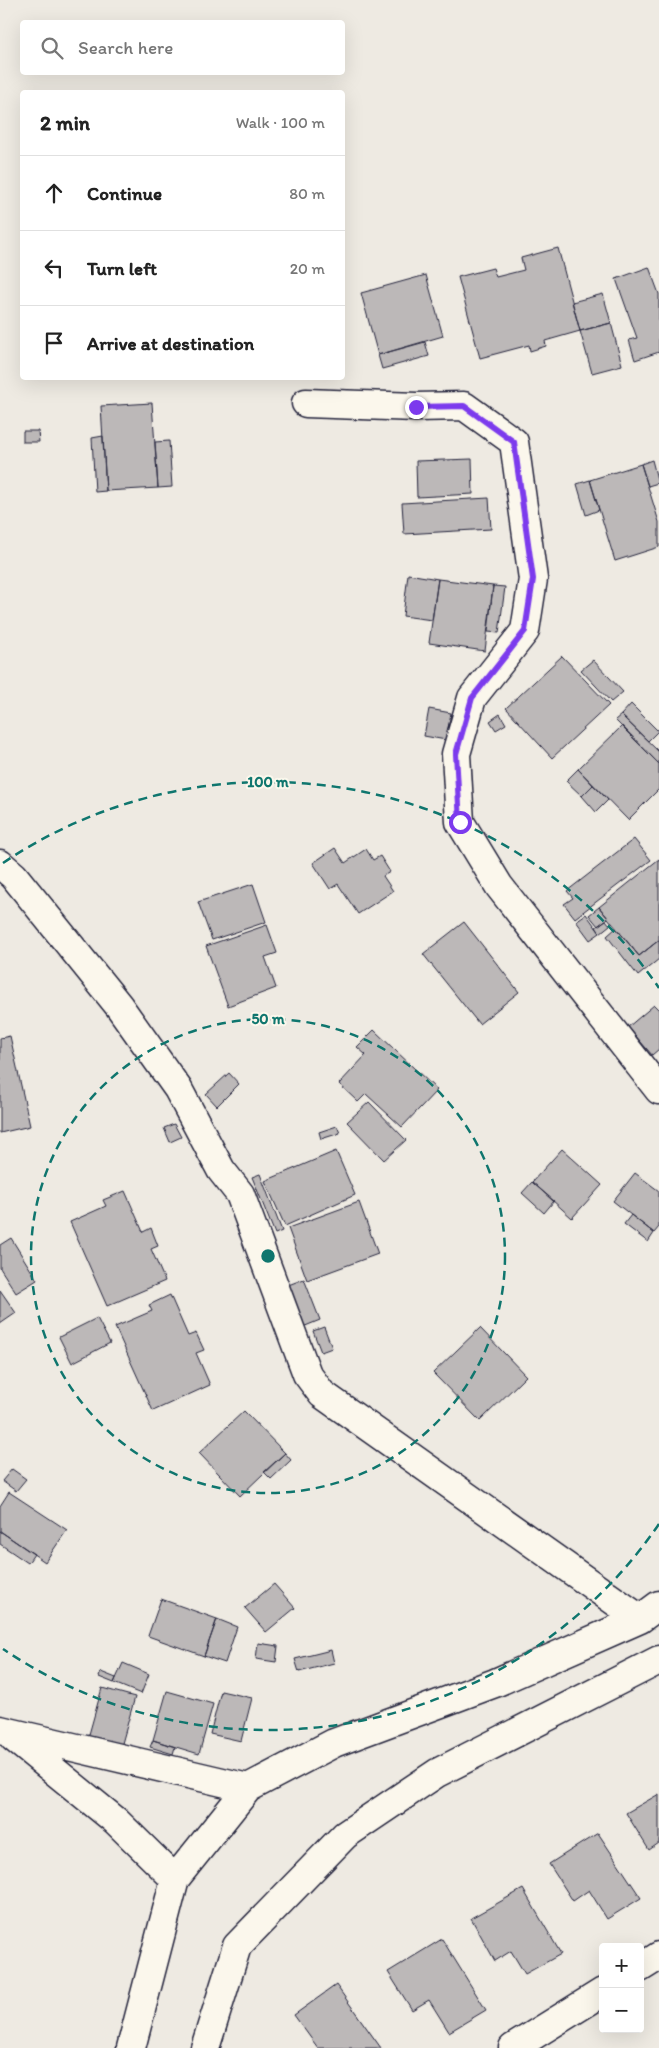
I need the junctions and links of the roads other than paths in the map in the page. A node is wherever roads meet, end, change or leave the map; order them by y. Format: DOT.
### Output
graph roads {
  1 [pos="306,403"];
  2 [pos="0,864"];
  3 [pos="659,1090"];
  4 [pos="649,1612"];
  5 [pos="659,1660"];
  6 [pos="4,1732"];
  7 [pos="248,1788"];
  8 [pos="175,1879"];
  9 [pos="659,1956"];
  10 [pos="644,1965"];
  11 [pos="599,1994"];
  12 [pos="131,2048"];
  13 [pos="205,2048"];
  14 [pos="513,2048"];
  1 -- 3 [label="street"];
  2 -- 4 [label="street"];
  4 -- 7 [label="street"];
  5 -- 13 [label="street"];
  6 -- 7 [label="street"];
  6 -- 8 [label="street"];
  7 -- 8 [label="street"];
  8 -- 12 [label="street"];
  9 -- 10 [label="street"];
  11 -- 14 [label="street"];
}
